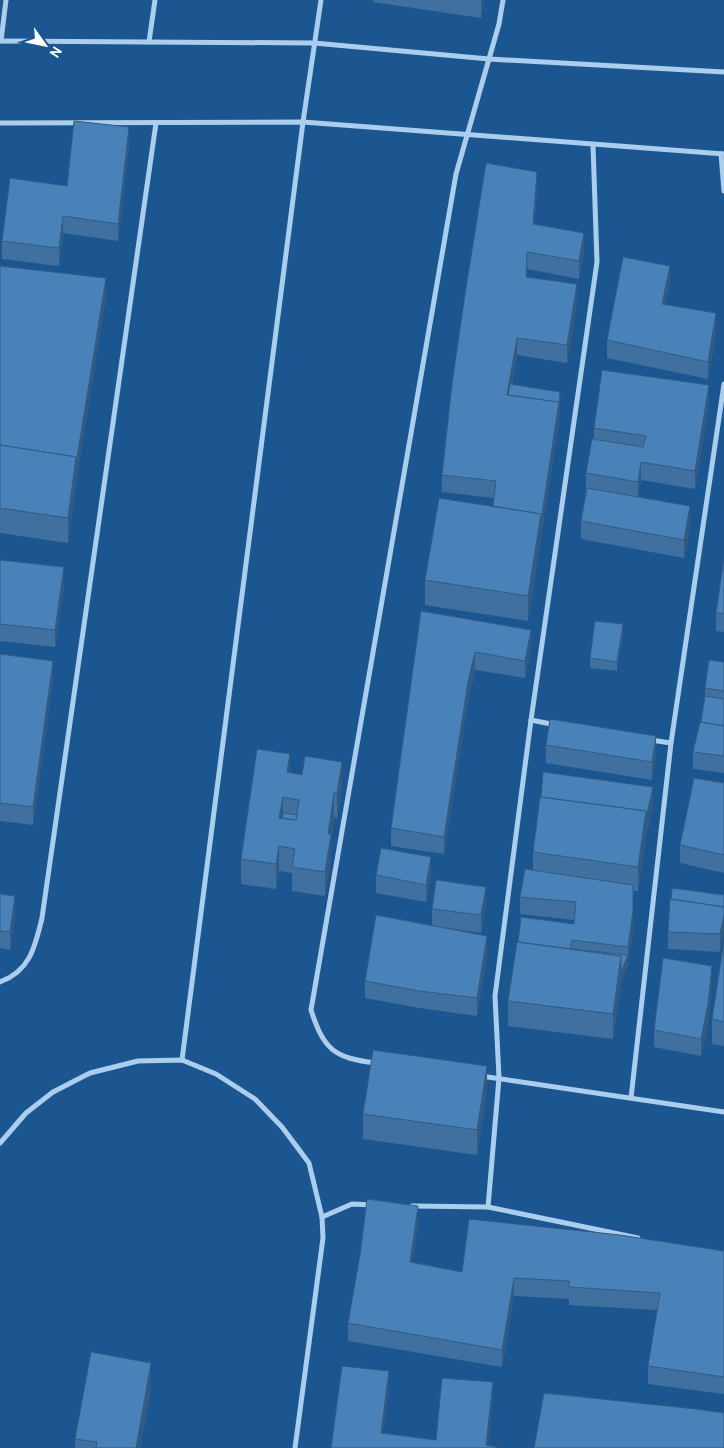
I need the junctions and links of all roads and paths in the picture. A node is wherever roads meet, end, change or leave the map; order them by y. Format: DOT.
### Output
graph roads {
  1 [pos="6,0"];
  2 [pos="155,0"];
  3 [pos="321,0"];
  4 [pos="503,0"];
  5 [pos="0,41"];
  6 [pos="149,42"];
  7 [pos="314,44"];
  8 [pos="489,59"];
  9 [pos="724,72"];
  10 [pos="303,122"];
  11 [pos="0,123"];
  12 [pos="156,123"];
  13 [pos="467,136"];
  14 [pos="593,145"];
  15 [pos="722,154"];
  16 [pos="724,191"];
  17 [pos="724,384"];
  18 [pos="531,720"];
  19 [pos="559,725"];
  20 [pos="643,738"];
  21 [pos="670,743"];
  22 [pos="0,982"];
  23 [pos="182,1060"];
  24 [pos="380,1064"];
  25 [pos="479,1076"];
  26 [pos="499,1078"];
  27 [pos="631,1098"];
  28 [pos="724,1112"];
  29 [pos="0,1142"];
  30 [pos="381,1205"];
  31 [pos="410,1206"];
  32 [pos="488,1207"];
  33 [pos="322,1217"];
  34 [pos="649,1240"];
  35 [pos="296,1448"];
  1 -- 5 [label="street"];
  2 -- 6 [label="street"];
  3 -- 7 [label="street"];
  4 -- 8 [label="street"];
  5 -- 6 [label="street"];
  6 -- 7 [label="street"];
  7 -- 8 [label="street"];
  7 -- 10 [label="street"];
  8 -- 9 [label="street"];
  8 -- 13 [label="street"];
  10 -- 12 [label="street"];
  10 -- 13 [label="street"];
  10 -- 23 [label="street"];
  11 -- 12 [label="street"];
  12 -- 22 [label="street"];
  13 -- 14 [label="street"];
  13 -- 24 [label="street"];
  14 -- 15 [label="street"];
  14 -- 18 [label="street"];
  15 -- 16 [label="street"];
  17 -- 21 [label="street"];
  18 -- 19 [label="street"];
  18 -- 26 [label="street"];
  20 -- 21 [label="street"];
  21 -- 27 [label="street"];
  23 -- 29 [label="street"];
  23 -- 33 [label="street"];
  25 -- 26 [label="street"];
  26 -- 27 [label="street"];
  26 -- 32 [label="street"];
  27 -- 28 [label="street"];
  30 -- 33 [label="street"];
  31 -- 32 [label="street"];
  32 -- 34 [label="street"];
  33 -- 35 [label="street"];
}
